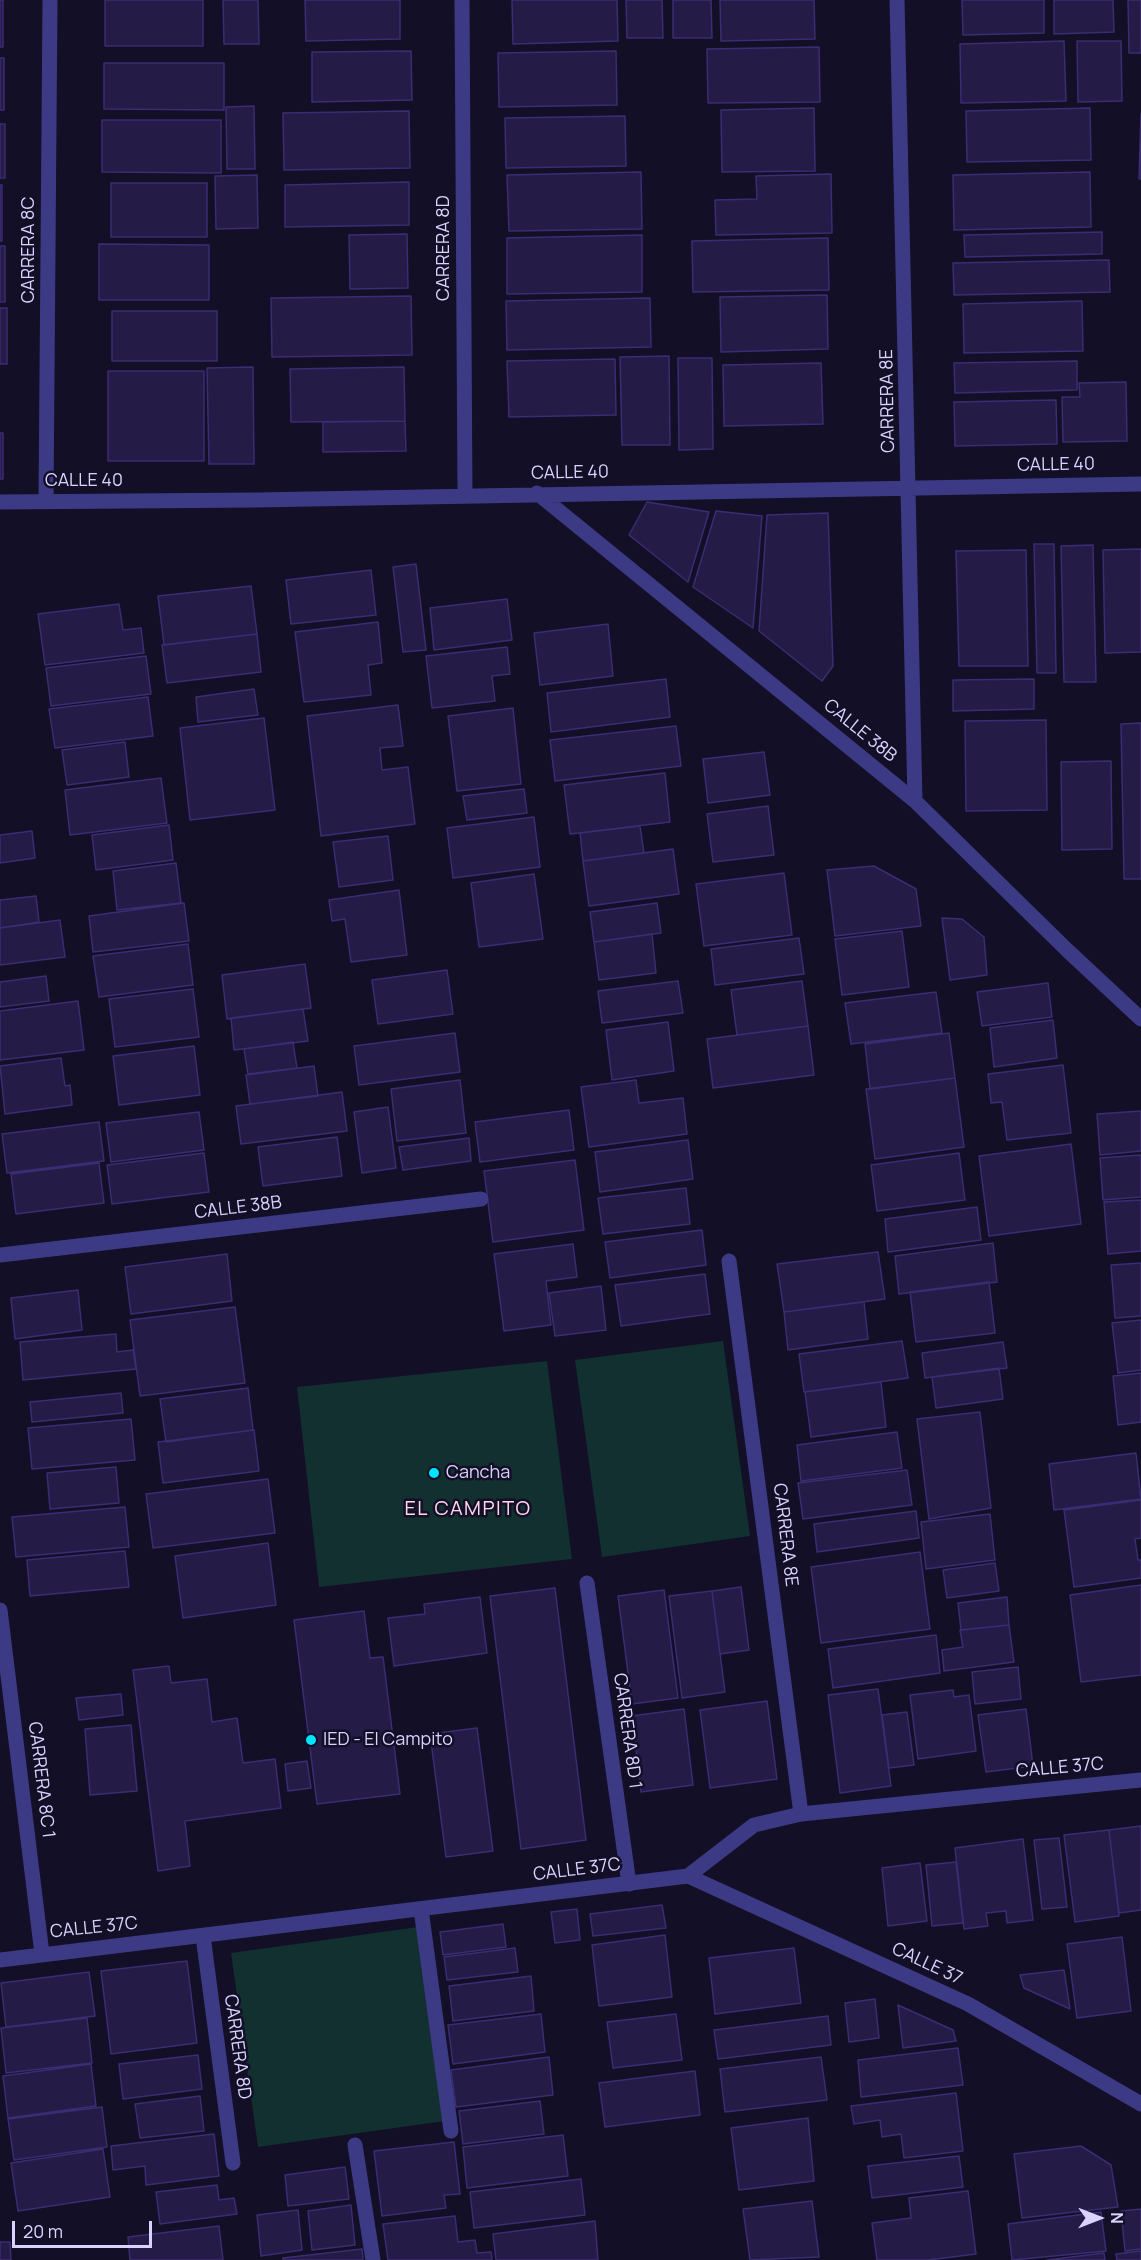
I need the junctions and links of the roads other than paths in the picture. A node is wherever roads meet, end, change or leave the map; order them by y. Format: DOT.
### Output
graph roads {
  1 [pos="50,0"];
  2 [pos="462,0"];
  3 [pos="897,0"];
  4 [pos="1141,484"];
  5 [pos="909,487"];
  6 [pos="537,493"];
  7 [pos="465,495"];
  8 [pos="46,501"];
  9 [pos="0,502"];
  10 [pos="915,801"];
  11 [pos="1141,1019"];
  12 [pos="481,1199"];
  13 [pos="0,1255"];
  14 [pos="729,1261"];
  15 [pos="587,1583"];
  16 [pos="0,1611"];
  17 [pos="1141,1780"];
  18 [pos="801,1814"];
  19 [pos="688,1876"];
  20 [pos="629,1884"];
  21 [pos="421,1909"];
  22 [pos="203,1936"];
  23 [pos="42,1954"];
  24 [pos="0,1960"];
  25 [pos="1141,2104"];
  26 [pos="451,2131"];
  27 [pos="355,2145"];
  28 [pos="233,2163"];
  29 [pos="373,2260"];
  1 -- 8 [label="street, CARRERA 8C"];
  2 -- 7 [label="street, CARRERA 8D"];
  3 -- 5 [label="street, CARRERA 8E"];
  4 -- 5 [label="street, CALLE 40"];
  5 -- 6 [label="street, CALLE 40"];
  5 -- 10 [label="street, CARRERA 8E"];
  6 -- 7 [label="street, CALLE 40"];
  6 -- 10 [label="street, CALLE 38B"];
  7 -- 8 [label="street, CALLE 40"];
  8 -- 9 [label="street, CALLE 40"];
  10 -- 11 [label="street, CALLE 38B"];
  12 -- 13 [label="street, CALLE 38B"];
  14 -- 18 [label="street, CARRERA 8E"];
  15 -- 20 [label="street, CARRERA 8D 1"];
  16 -- 23 [label="street, CARRERA 8C 1"];
  17 -- 18 [label="street, CALLE 37C"];
  18 -- 19 [label="street, CALLE 37C"];
  19 -- 20 [label="street, CALLE 37C"];
  19 -- 25 [label="street, CALLE 37"];
  20 -- 21 [label="street, CALLE 37C"];
  21 -- 22 [label="street, CALLE 37C"];
  21 -- 26 [label="street"];
  22 -- 23 [label="street, CALLE 37C"];
  22 -- 28 [label="street, CARRERA 8D"];
  23 -- 24 [label="street, CALLE 37C"];
  27 -- 29 [label="street"];
}
